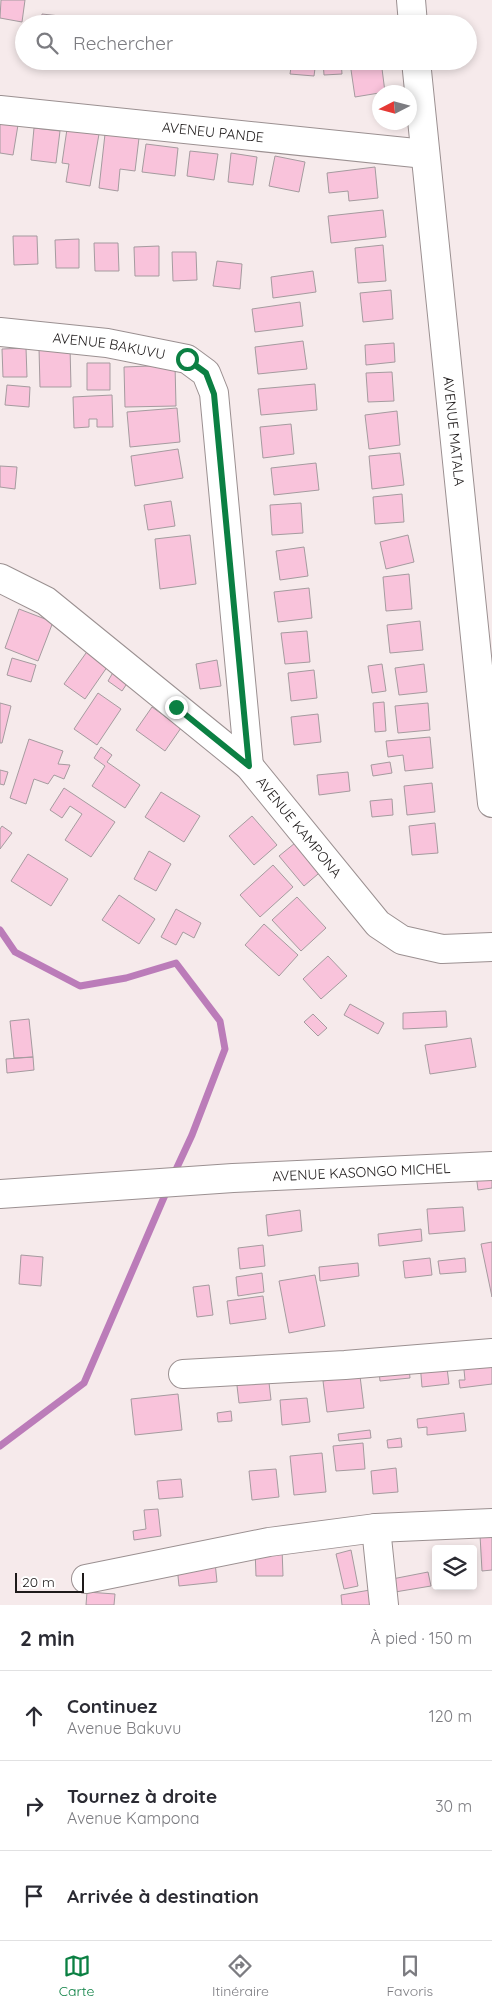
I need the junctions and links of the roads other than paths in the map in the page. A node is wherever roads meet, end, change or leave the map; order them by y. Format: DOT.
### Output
graph roads {
  1 [pos="411,0"];
  2 [pos="412,15"];
  3 [pos="417,70"];
  4 [pos="0,110"];
  5 [pos="425,154"];
  6 [pos="0,332"];
  7 [pos="0,578"];
  8 [pos="485,678"];
  9 [pos="249,766"];
  10 [pos="492,803"];
  11 [pos="492,947"];
  12 [pos="492,1166"];
  13 [pos="0,1194"];
  14 [pos="492,1352"];
  15 [pos="182,1374"];
  16 [pos="492,1523"];
  17 [pos="376,1528"];
  18 [pos="86,1579"];
  19 [pos="384,1605"];
  1 -- 2 [label="street"];
  3 -- 5 [label="street, AVENUE MATALA"];
  4 -- 5 [label="street, AVENEU PANDE"];
  5 -- 8 [label="street, AVENUE MATALA"];
  6 -- 9 [label="street, AVENUE BAKUVU"];
  7 -- 9 [label="street, AVENUE KAMPONA"];
  8 -- 10 [label="street, AVENUE MATALA"];
  9 -- 11 [label="street, AVENUE KAMPONA"];
  12 -- 13 [label="street, AVENUE KASONGO MICHEL"];
  14 -- 15 [label="street"];
  16 -- 17 [label="street"];
  17 -- 18 [label="street"];
  17 -- 19 [label="street"];
}
